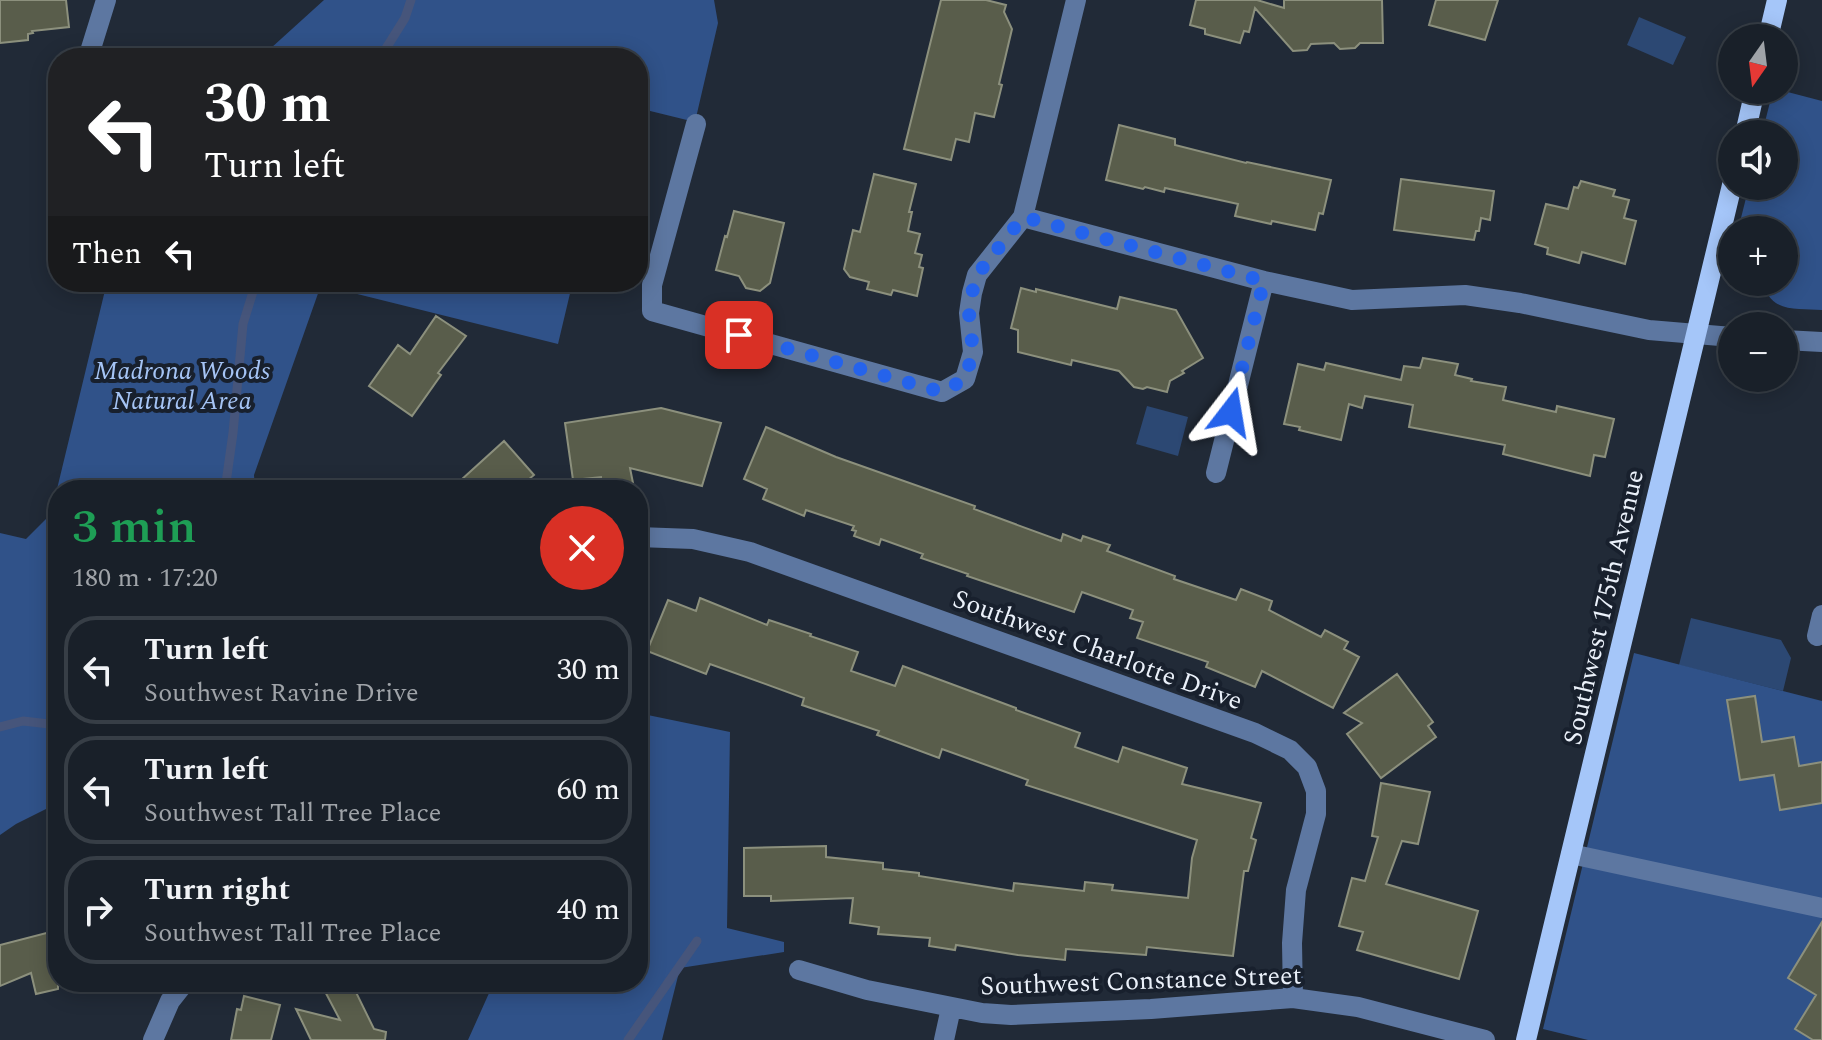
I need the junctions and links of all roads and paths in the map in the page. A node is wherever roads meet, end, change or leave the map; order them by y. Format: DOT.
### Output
graph roads {
  1 [pos="106,0"];
  2 [pos="1076,0"];
  3 [pos="1777,0"];
  4 [pos="1771,24"];
  5 [pos="91,48"];
  6 [pos="696,124"];
  7 [pos="1728,200"];
  8 [pos="1023,217"];
  9 [pos="1264,281"];
  10 [pos="1695,334"];
  11 [pos="1718,336"];
  12 [pos="1798,341"];
  13 [pos="1822,342"];
  14 [pos="1216,473"];
  15 [pos="648,537"];
  16 [pos="1822,615"];
  17 [pos="1817,636"];
  18 [pos="1571,854"];
  19 [pos="1822,908"];
  20 [pos="799,970"];
  21 [pos="177,992"];
  22 [pos="1293,998"];
  23 [pos="951,1008"];
  24 [pos="153,1040"];
  25 [pos="944,1040"];
  26 [pos="1485,1040"];
  27 [pos="1526,1040"];
  1 -- 5 [label="street"];
  2 -- 8 [label="street"];
  3 -- 4 [label="main road"];
  6 -- 8 [label="street"];
  7 -- 10 [label="main road, Southwest 175th Avenue"];
  8 -- 9 [label="street"];
  9 -- 10 [label="street"];
  9 -- 14 [label="street"];
  10 -- 11 [label="street"];
  10 -- 18 [label="main road, Southwest 175th Avenue"];
  12 -- 13 [label="street"];
  15 -- 22 [label="street, Southwest Charlotte Drive"];
  16 -- 17 [label="street"];
  18 -- 19 [label="street"];
  18 -- 27 [label="main road, Southwest 175th Avenue"];
  20 -- 23 [label="street, Southwest Constance Street"];
  21 -- 24 [label="street"];
  22 -- 23 [label="street, Southwest Constance Street"];
  22 -- 26 [label="street, Southwest Constance Street"];
  23 -- 25 [label="street"];
}
